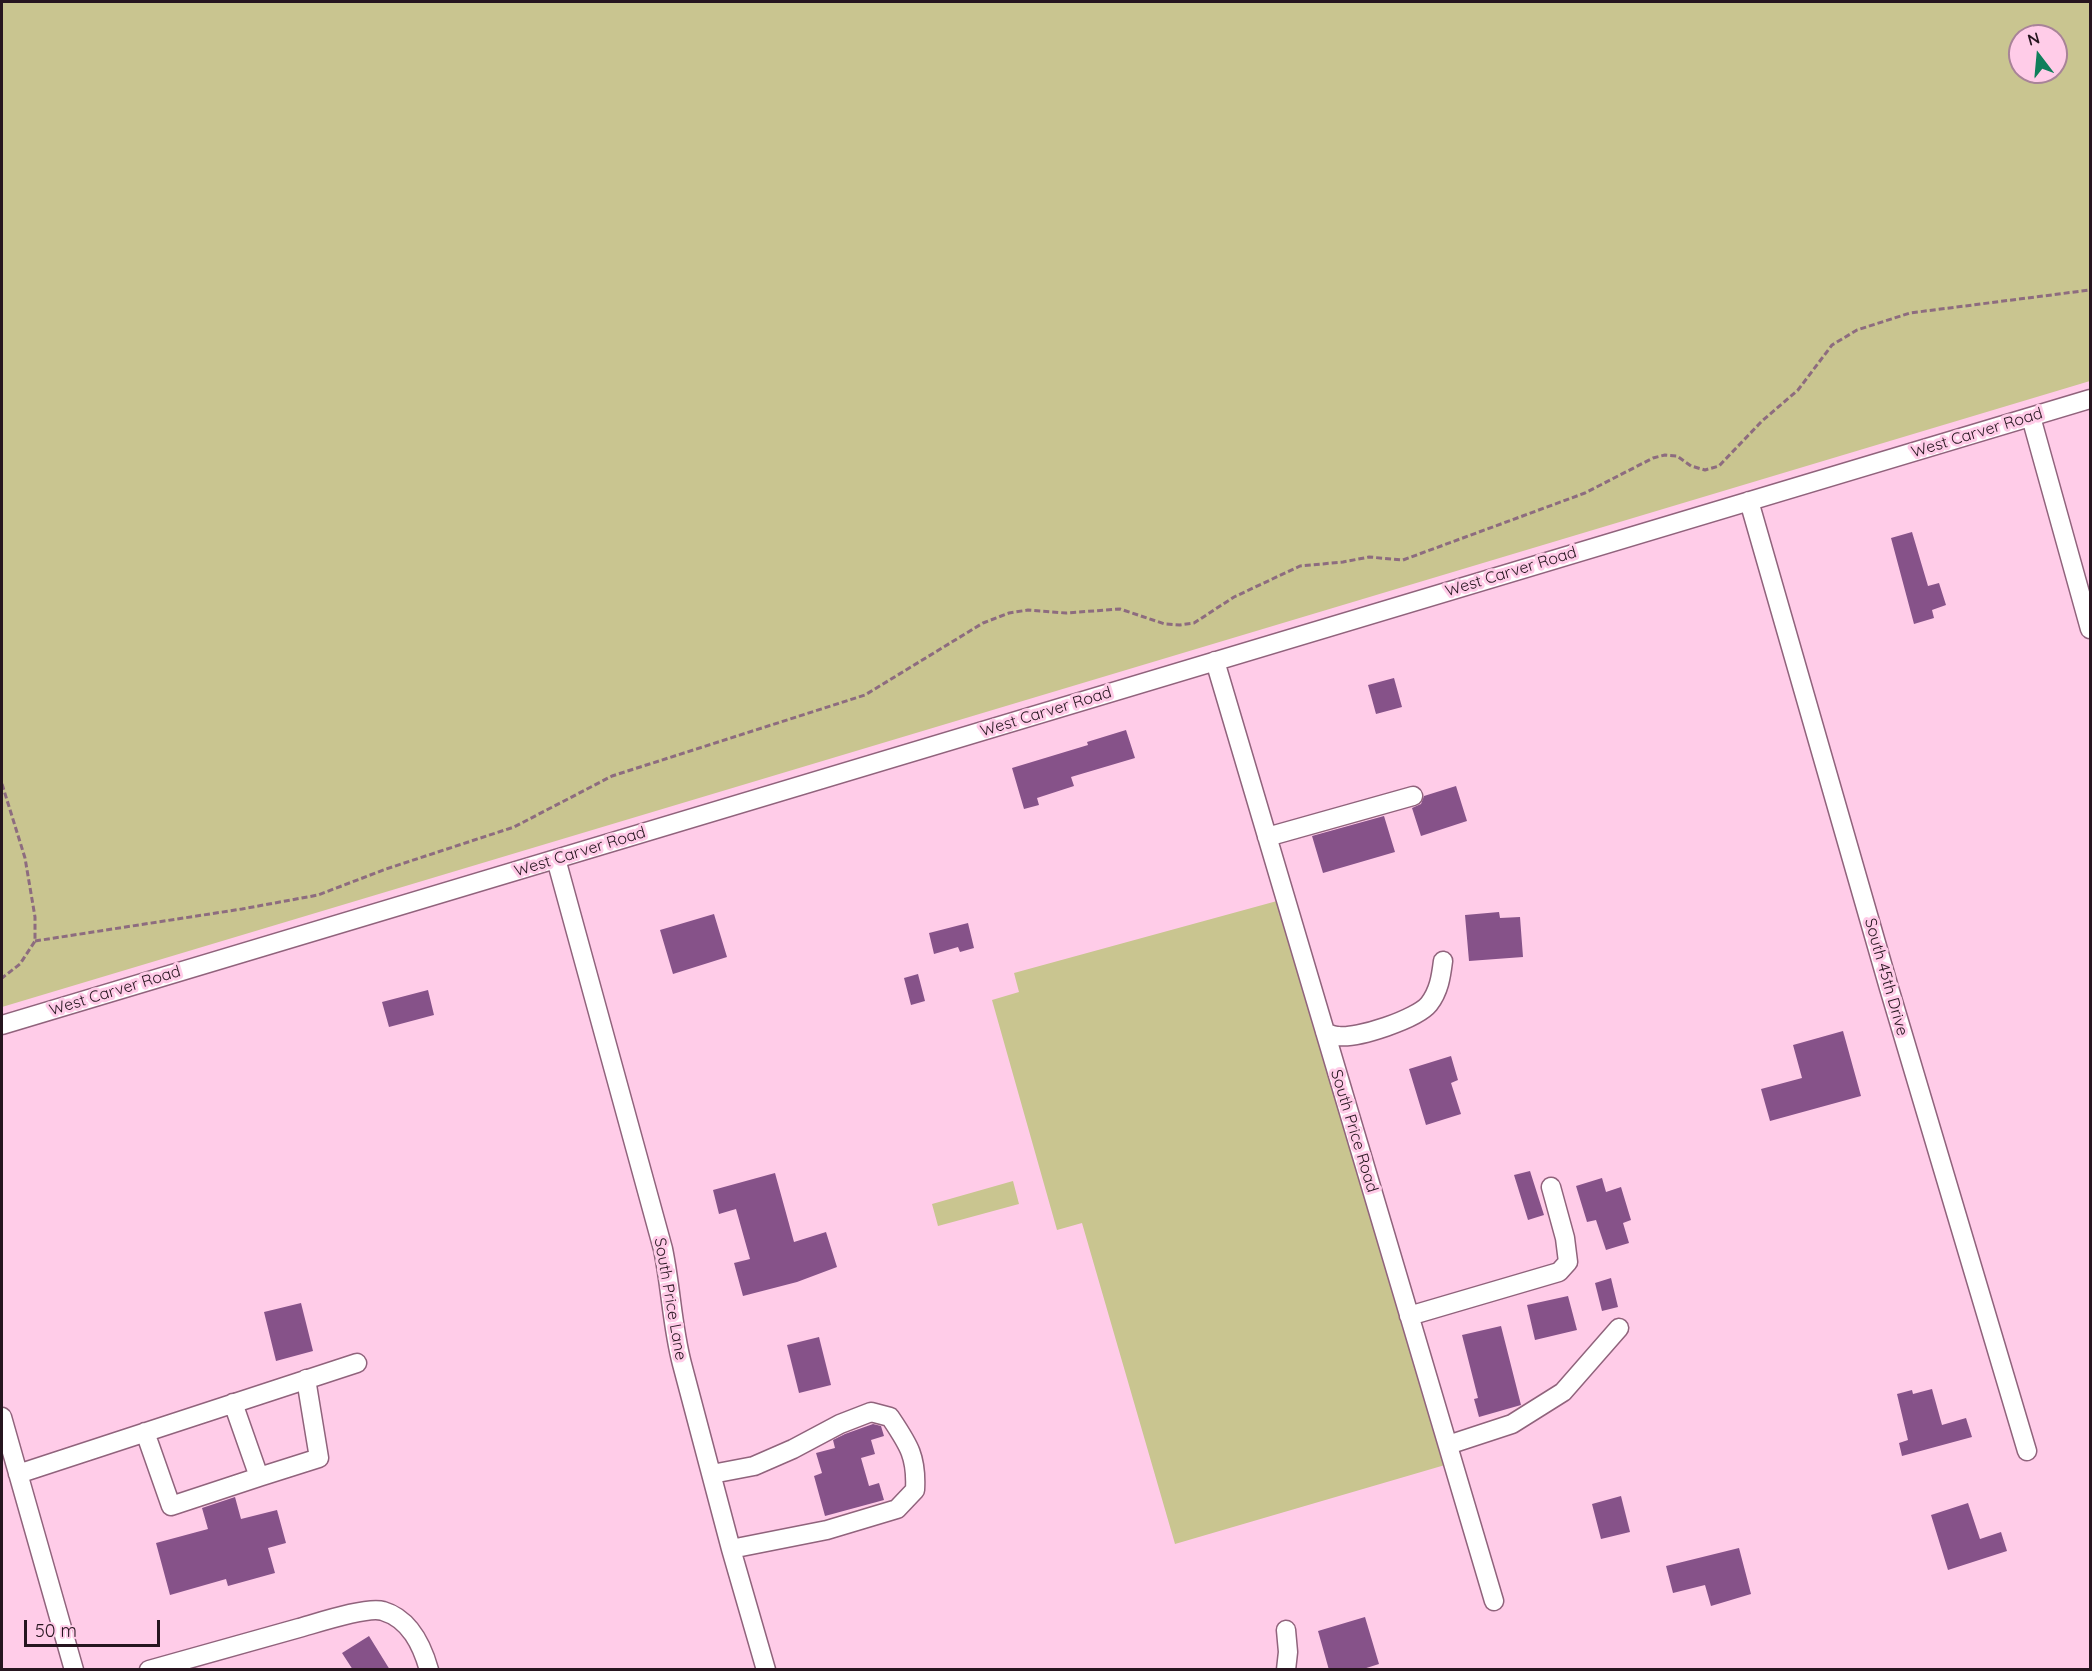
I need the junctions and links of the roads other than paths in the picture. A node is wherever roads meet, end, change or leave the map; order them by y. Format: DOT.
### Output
graph roads {
  1 [pos="2091,399"];
  2 [pos="2031,417"];
  3 [pos="1749,501"];
  4 [pos="2091,629"];
  5 [pos="1215,661"];
  6 [pos="1413,796"];
  7 [pos="1267,837"];
  8 [pos="560,873"];
  9 [pos="1443,961"];
  10 [pos="2,1025"];
  11 [pos="1325,1032"];
  12 [pos="1551,1187"];
  13 [pos="1409,1316"];
  14 [pos="1619,1328"];
  15 [pos="357,1363"];
  16 [pos="306,1379"];
  17 [pos="233,1403"];
  18 [pos="2,1417"];
  19 [pos="145,1432"];
  20 [pos="1448,1445"];
  21 [pos="2027,1451"];
  22 [pos="18,1474"];
  23 [pos="712,1474"];
  24 [pos="259,1477"];
  25 [pos="731,1549"];
  26 [pos="1494,1601"];
  27 [pos="1286,1629"];
  28 [pos="74,1670"];
  29 [pos="149,1670"];
  30 [pos="429,1670"];
  31 [pos="766,1670"];
  32 [pos="1286,1670"];
  1 -- 2 [label="street, West Carver Road"];
  2 -- 3 [label="street, West Carver Road"];
  2 -- 4 [label="street"];
  3 -- 5 [label="street, West Carver Road"];
  3 -- 21 [label="street, South 45th Drive"];
  5 -- 7 [label="street, South Price Road"];
  5 -- 8 [label="street, West Carver Road"];
  6 -- 7 [label="street"];
  7 -- 11 [label="street, South Price Road"];
  8 -- 10 [label="street, West Carver Road"];
  8 -- 23 [label="street, South Price Lane"];
  9 -- 11 [label="street"];
  11 -- 13 [label="street, South Price Road"];
  12 -- 13 [label="street"];
  13 -- 20 [label="street, South Price Road"];
  14 -- 20 [label="street"];
  15 -- 16 [label="street"];
  16 -- 17 [label="street"];
  16 -- 24 [label="street"];
  17 -- 19 [label="street"];
  17 -- 24 [label="street"];
  18 -- 22 [label="street"];
  19 -- 22 [label="street"];
  19 -- 24 [label="street"];
  20 -- 26 [label="street, South Price Road"];
  22 -- 28 [label="street"];
  23 -- 25 [label="street, South Price Lane"];
  23 -- 25 [label="street"];
  25 -- 31 [label="street, South Price Lane"];
  27 -- 32 [label="street"];
  29 -- 30 [label="street"];
}
